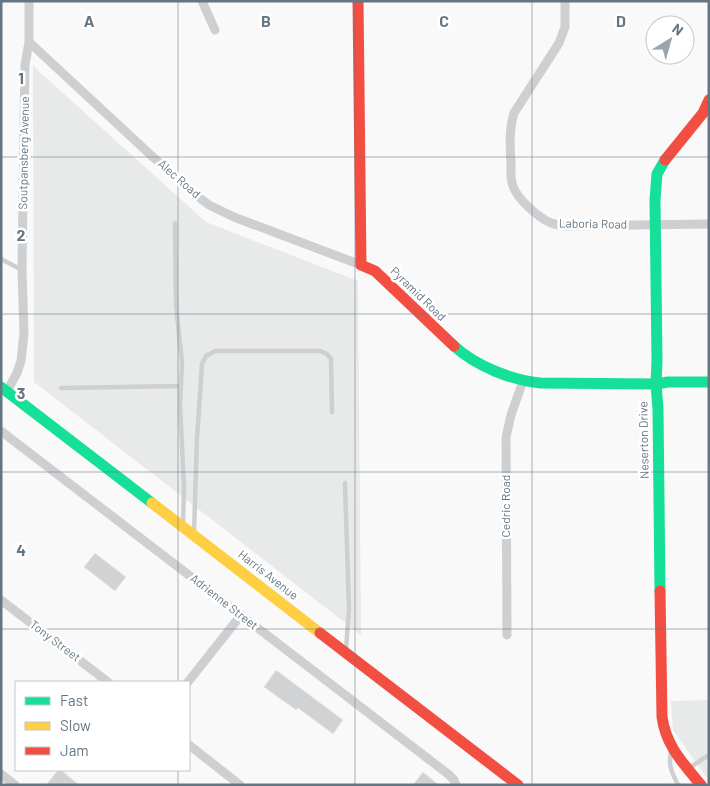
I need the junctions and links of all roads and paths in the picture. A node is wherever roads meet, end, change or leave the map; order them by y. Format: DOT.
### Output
graph roads {
  1 [pos="29,1"];
  2 [pos="202,1"];
  3 [pos="358,1"];
  4 [pos="565,1"];
  5 [pos="215,30"];
  6 [pos="29,42"];
  7 [pos="709,100"];
  8 [pos="175,223"];
  9 [pos="655,224"];
  10 [pos="709,224"];
  11 [pos="1,259"];
  12 [pos="361,265"];
  13 [pos="22,270"];
  14 [pos="523,381"];
  15 [pos="709,382"];
  16 [pos="656,384"];
  17 [pos="181,386"];
  18 [pos="61,388"];
  19 [pos="4,389"];
  20 [pos="332,412"];
  21 [pos="1,430"];
  22 [pos="345,483"];
  23 [pos="183,526"];
  24 [pos="194,534"];
  25 [pos="1,600"];
  26 [pos="241,615"];
  27 [pos="507,635"];
  28 [pos="346,652"];
  29 [pos="107,681"];
  30 [pos="189,681"];
  31 [pos="190,745"];
  32 [pos="672,748"];
  33 [pos="709,755"];
  34 [pos="688,768"];
  35 [pos="1,774"];
  36 [pos="15,785"];
  37 [pos="240,785"];
  38 [pos="456,785"];
  39 [pos="518,785"];
  40 [pos="678,785"];
  41 [pos="701,785"];
  1 -- 6 [label="street, Soutpansberg Avenue"];
  2 -- 5 [label="street"];
  3 -- 12 [label="street"];
  4 -- 9 [label="street, Laboria Road"];
  6 -- 12 [label="street, Alec Road"];
  6 -- 13 [label="street, Soutpansberg Avenue"];
  7 -- 9 [label="street, Neserton Drive"];
  8 -- 17 [label="lane"];
  9 -- 10 [label="street, Laboria Road"];
  9 -- 16 [label="street, Neserton Drive"];
  11 -- 13 [label="lane"];
  12 -- 14 [label="street, Pyramid Road"];
  13 -- 19 [label="street, Soutpansberg Avenue"];
  14 -- 16 [label="street, Pyramid Road"];
  14 -- 27 [label="street, Cedric Road"];
  15 -- 16 [label="street, Pyramid Road"];
  16 -- 32 [label="street, Neserton Drive"];
  17 -- 18 [label="lane"];
  17 -- 23 [label="lane"];
  19 -- 23 [label="street, Harris Avenue"];
  20 -- 24 [label="lane"];
  21 -- 26 [label="street, Adrienne Street"];
  22 -- 28 [label="lane"];
  23 -- 24 [label="street, Harris Avenue"];
  24 -- 28 [label="street, Harris Avenue"];
  25 -- 29 [label="street, Tony Street"];
  26 -- 30 [label="street"];
  26 -- 38 [label="street, Adrienne Street"];
  28 -- 39 [label="street, Harris Avenue"];
  31 -- 37 [label="street"];
  32 -- 34 [label="street, Neserton Drive"];
  32 -- 40 [label="lane"];
  33 -- 34 [label="lane"];
  34 -- 41 [label="street, Neserton Drive"];
  35 -- 36 [label="street"];
}
